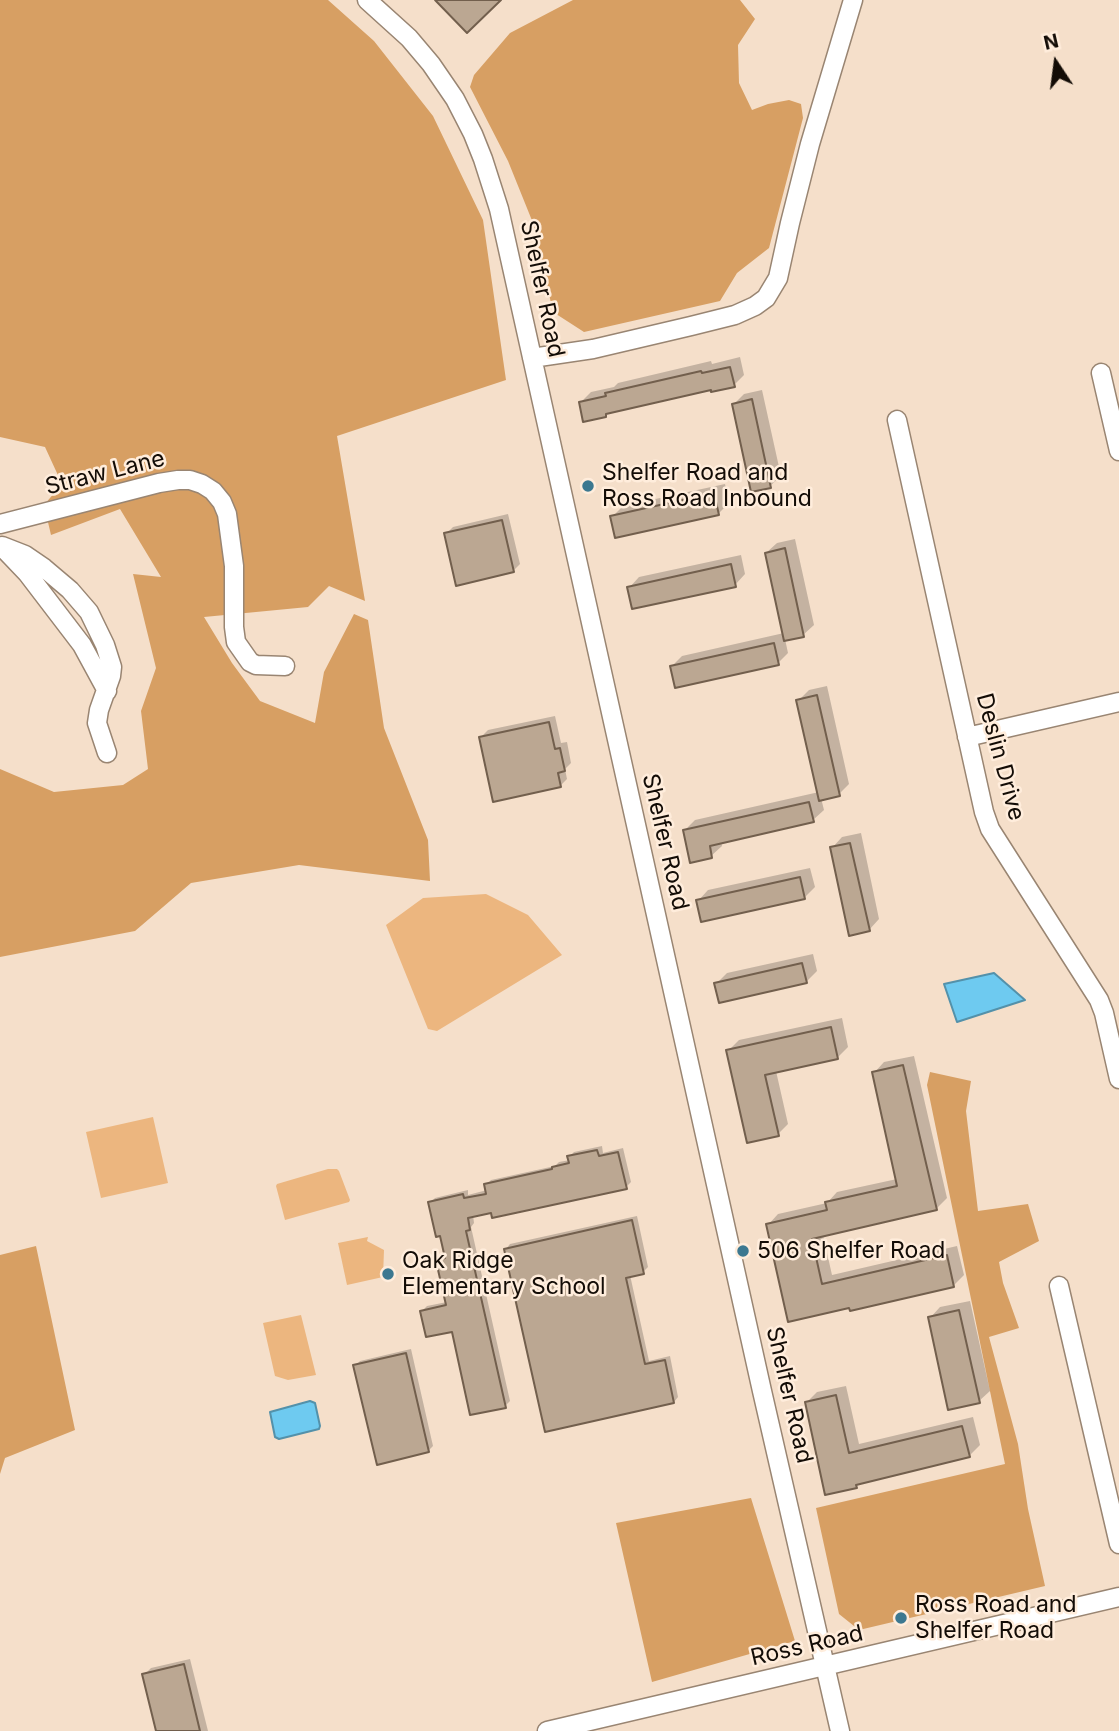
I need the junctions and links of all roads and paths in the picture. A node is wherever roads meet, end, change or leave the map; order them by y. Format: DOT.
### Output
graph roads {
  1 [pos="367,0"];
  2 [pos="853,0"];
  3 [pos="532,358"];
  4 [pos="1101,373"];
  5 [pos="897,420"];
  6 [pos="1119,451"];
  7 [pos="0,524"];
  8 [pos="1,545"];
  9 [pos="285,666"];
  10 [pos="107,691"];
  11 [pos="1119,702"];
  12 [pos="967,737"];
  13 [pos="107,753"];
  14 [pos="1119,1079"];
  15 [pos="1059,1286"];
  16 [pos="1119,1544"];
  17 [pos="1119,1597"];
  18 [pos="825,1667"];
  19 [pos="547,1731"];
  20 [pos="840,1731"];
  1 -- 3 [label="street, Shelfer Road"];
  2 -- 3 [label="street"];
  3 -- 18 [label="street, Shelfer Road"];
  4 -- 6 [label="street"];
  5 -- 12 [label="street, Deslin Drive"];
  7 -- 9 [label="street, Straw Lane"];
  8 -- 10 [label="street"];
  8 -- 10 [label="street"];
  10 -- 13 [label="street"];
  11 -- 12 [label="street"];
  12 -- 14 [label="street, Deslin Drive"];
  15 -- 16 [label="street"];
  17 -- 18 [label="street, Ross Road"];
  18 -- 19 [label="street, Ross Road"];
  18 -- 20 [label="street, Shelfer Road"];
}
